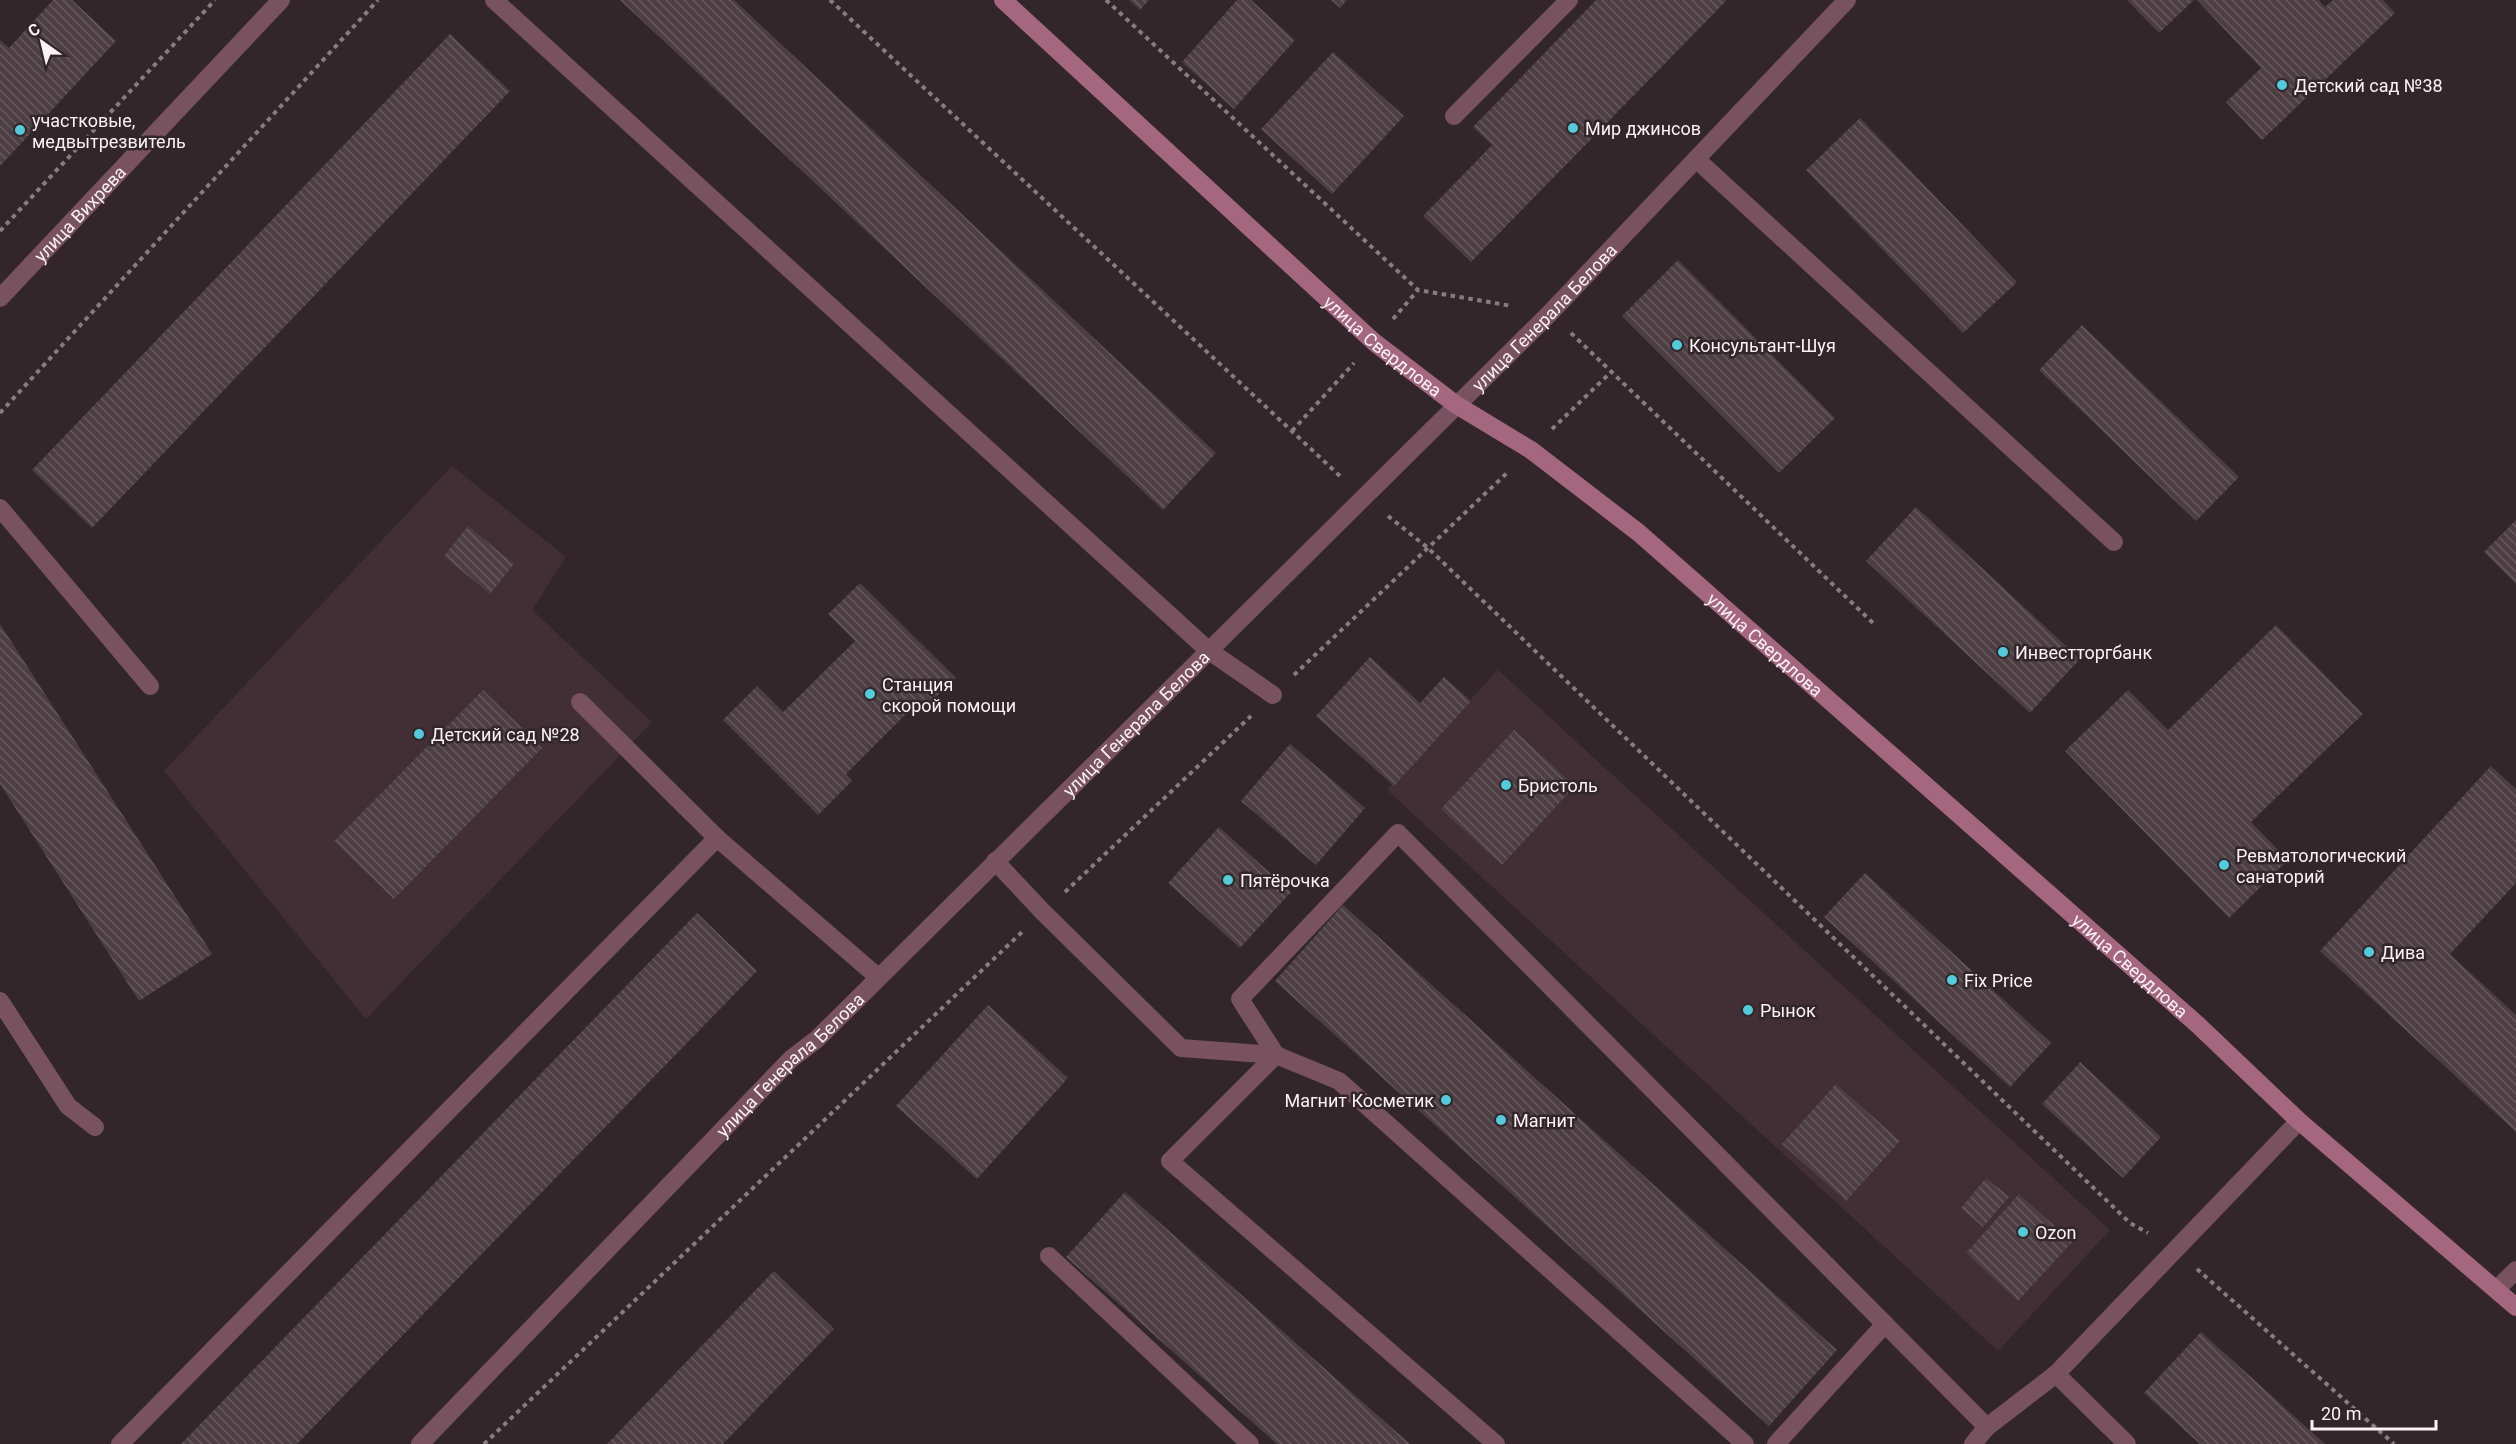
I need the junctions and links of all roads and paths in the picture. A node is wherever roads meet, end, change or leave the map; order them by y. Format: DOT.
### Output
graph roads {
  1 [pos="214,0"];
  2 [pos="281,0"];
  3 [pos="378,0"];
  4 [pos="494,0"];
  5 [pos="830,0"];
  6 [pos="1003,0"];
  7 [pos="1106,0"];
  8 [pos="1569,0"];
  9 [pos="1847,0"];
  10 [pos="1454,116"];
  11 [pos="1696,159"];
  12 [pos="0,231"];
  13 [pos="0,298"];
  14 [pos="1550,313"];
  15 [pos="1455,404"];
  16 [pos="0,413"];
  17 [pos="1292,431"];
  18 [pos="0,508"];
  19 [pos="2114,542"];
  20 [pos="1873,623"];
  21 [pos="1208,650"];
  22 [pos="150,686"];
  23 [pos="1273,695"];
  24 [pos="580,702"];
  25 [pos="717,838"];
  26 [pos="995,861"];
  27 [pos="1042,912"];
  28 [pos="878,977"];
  29 [pos="0,1001"];
  30 [pos="1276,1055"];
  31 [pos="2299,1121"];
  32 [pos="95,1127"];
  33 [pos="2175,1249"];
  34 [pos="1049,1256"];
  35 [pos="2516,1270"];
  36 [pos="2497,1290"];
  37 [pos="2516,1307"];
  38 [pos="1886,1324"];
  39 [pos="2056,1374"];
  40 [pos="1987,1427"];
  41 [pos="120,1444"];
  42 [pos="420,1444"];
  43 [pos="484,1444"];
  44 [pos="1250,1444"];
  45 [pos="1496,1444"];
  46 [pos="1745,1444"];
  47 [pos="1776,1444"];
  48 [pos="1973,1444"];
  49 [pos="2127,1444"];
  50 [pos="2394,1444"];
  1 -- 12 [label="path"];
  2 -- 13 [label="street, улица Вихрева"];
  3 -- 16 [label="path"];
  4 -- 21 [label="street"];
  5 -- 17 [label="path"];
  6 -- 15 [label="main road, улица Свердлова"];
  7 -- 14 [label="path"];
  8 -- 10 [label="street"];
  9 -- 11 [label="street, улица Генерала Белова"];
  11 -- 14 [label="street, улица Генерала Белова"];
  11 -- 19 [label="street"];
  14 -- 15 [label="street, улица Генерала Белова"];
  14 -- 20 [label="path"];
  15 -- 21 [label="street, улица Генерала Белова"];
  15 -- 31 [label="main road, улица Свердлова"];
  18 -- 22 [label="street"];
  21 -- 23 [label="street"];
  21 -- 26 [label="street, улица Генерала Белова"];
  23 -- 27 [label="path"];
  23 -- 33 [label="path"];
  24 -- 25 [label="street"];
  25 -- 28 [label="street"];
  25 -- 41 [label="street"];
  26 -- 27 [label="street"];
  26 -- 28 [label="street, улица Генерала Белова"];
  27 -- 30 [label="street"];
  27 -- 43 [label="path"];
  28 -- 42 [label="street, улица Генерала Белова"];
  29 -- 32 [label="street"];
  30 -- 38 [label="street"];
  30 -- 45 [label="street"];
  30 -- 46 [label="street"];
  31 -- 33 [label="street"];
  31 -- 36 [label="main road, улица Свердлова"];
  33 -- 39 [label="street"];
  33 -- 50 [label="path"];
  34 -- 44 [label="street"];
  35 -- 36 [label="street"];
  36 -- 37 [label="main road, улица Свердлова"];
  38 -- 40 [label="street"];
  38 -- 47 [label="street"];
  39 -- 40 [label="street"];
  39 -- 49 [label="street"];
  40 -- 48 [label="street"];
}
